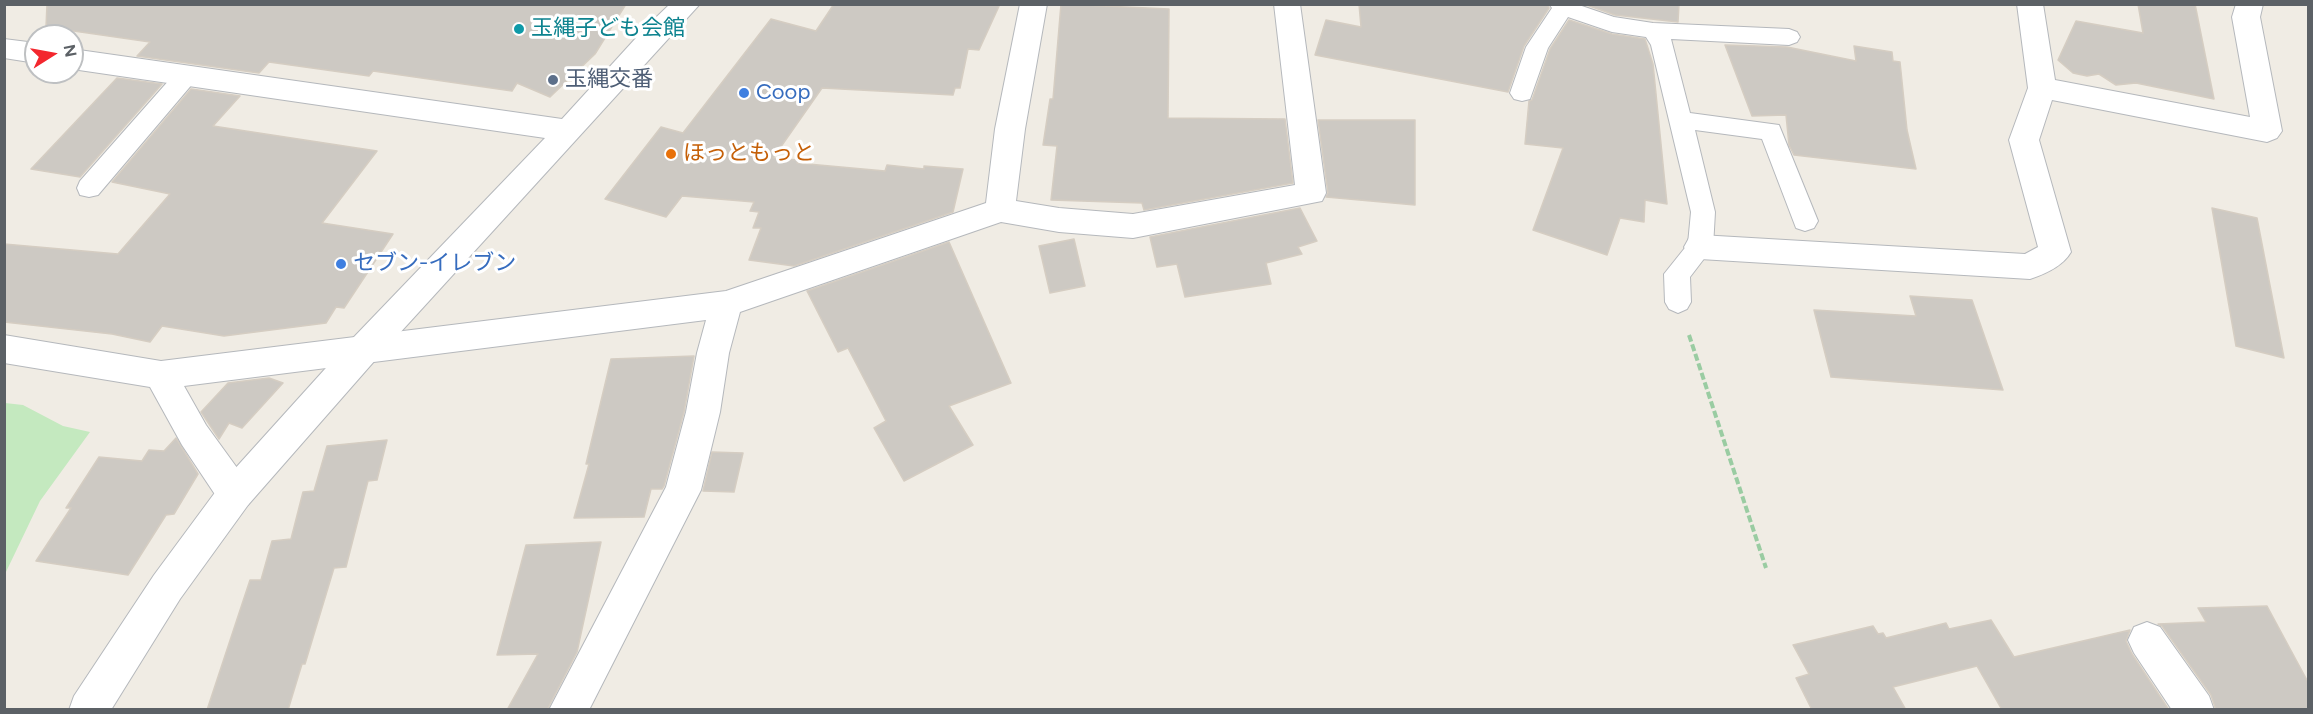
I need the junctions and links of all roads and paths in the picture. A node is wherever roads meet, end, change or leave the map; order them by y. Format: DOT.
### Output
graph roads {
  1 [pos="687,4"];
  2 [pos="1034,4"];
  3 [pos="1287,4"];
  4 [pos="2030,4"];
  5 [pos="2250,4"];
  6 [pos="1561,6"];
  7 [pos="1653,31"];
  8 [pos="1789,37"];
  9 [pos="4,48"];
  10 [pos="24,51"];
  11 [pos="84,61"];
  12 [pos="186,76"];
  13 [pos="2042,88"];
  14 [pos="1522,93"];
  15 [pos="1680,120"];
  16 [pos="569,131"];
  17 [pos="89,188"];
  18 [pos="1000,210"];
  19 [pos="1805,221"];
  20 [pos="1700,247"];
  21 [pos="1678,302"];
  22 [pos="726,304"];
  23 [pos="365,348"];
  24 [pos="4,349"];
  25 [pos="161,375"];
  26 [pos="235,494"];
  27 [pos="1766,568"];
  28 [pos="2147,640"];
  29 [pos="88,710"];
  30 [pos="568,710"];
  31 [pos="2194,710"];
  1 -- 16 [label="street"];
  2 -- 18 [label="street"];
  3 -- 18 [label="street"];
  4 -- 13 [label="street"];
  5 -- 13 [label="street"];
  6 -- 7 [label="lane"];
  6 -- 14 [label="lane"];
  7 -- 8 [label="lane"];
  7 -- 15 [label="lane"];
  9 -- 10 [label="street"];
  11 -- 12 [label="street"];
  12 -- 16 [label="street"];
  12 -- 17 [label="lane"];
  13 -- 20 [label="street"];
  15 -- 19 [label="lane"];
  15 -- 20 [label="lane"];
  16 -- 23 [label="street"];
  18 -- 22 [label="street"];
  20 -- 21 [label="lane"];
  21 -- 27 [label="path"];
  22 -- 23 [label="street"];
  22 -- 30 [label="street"];
  23 -- 25 [label="street"];
  23 -- 26 [label="street"];
  24 -- 25 [label="street"];
  25 -- 26 [label="street"];
  26 -- 29 [label="street"];
  28 -- 31 [label="street"];
}
